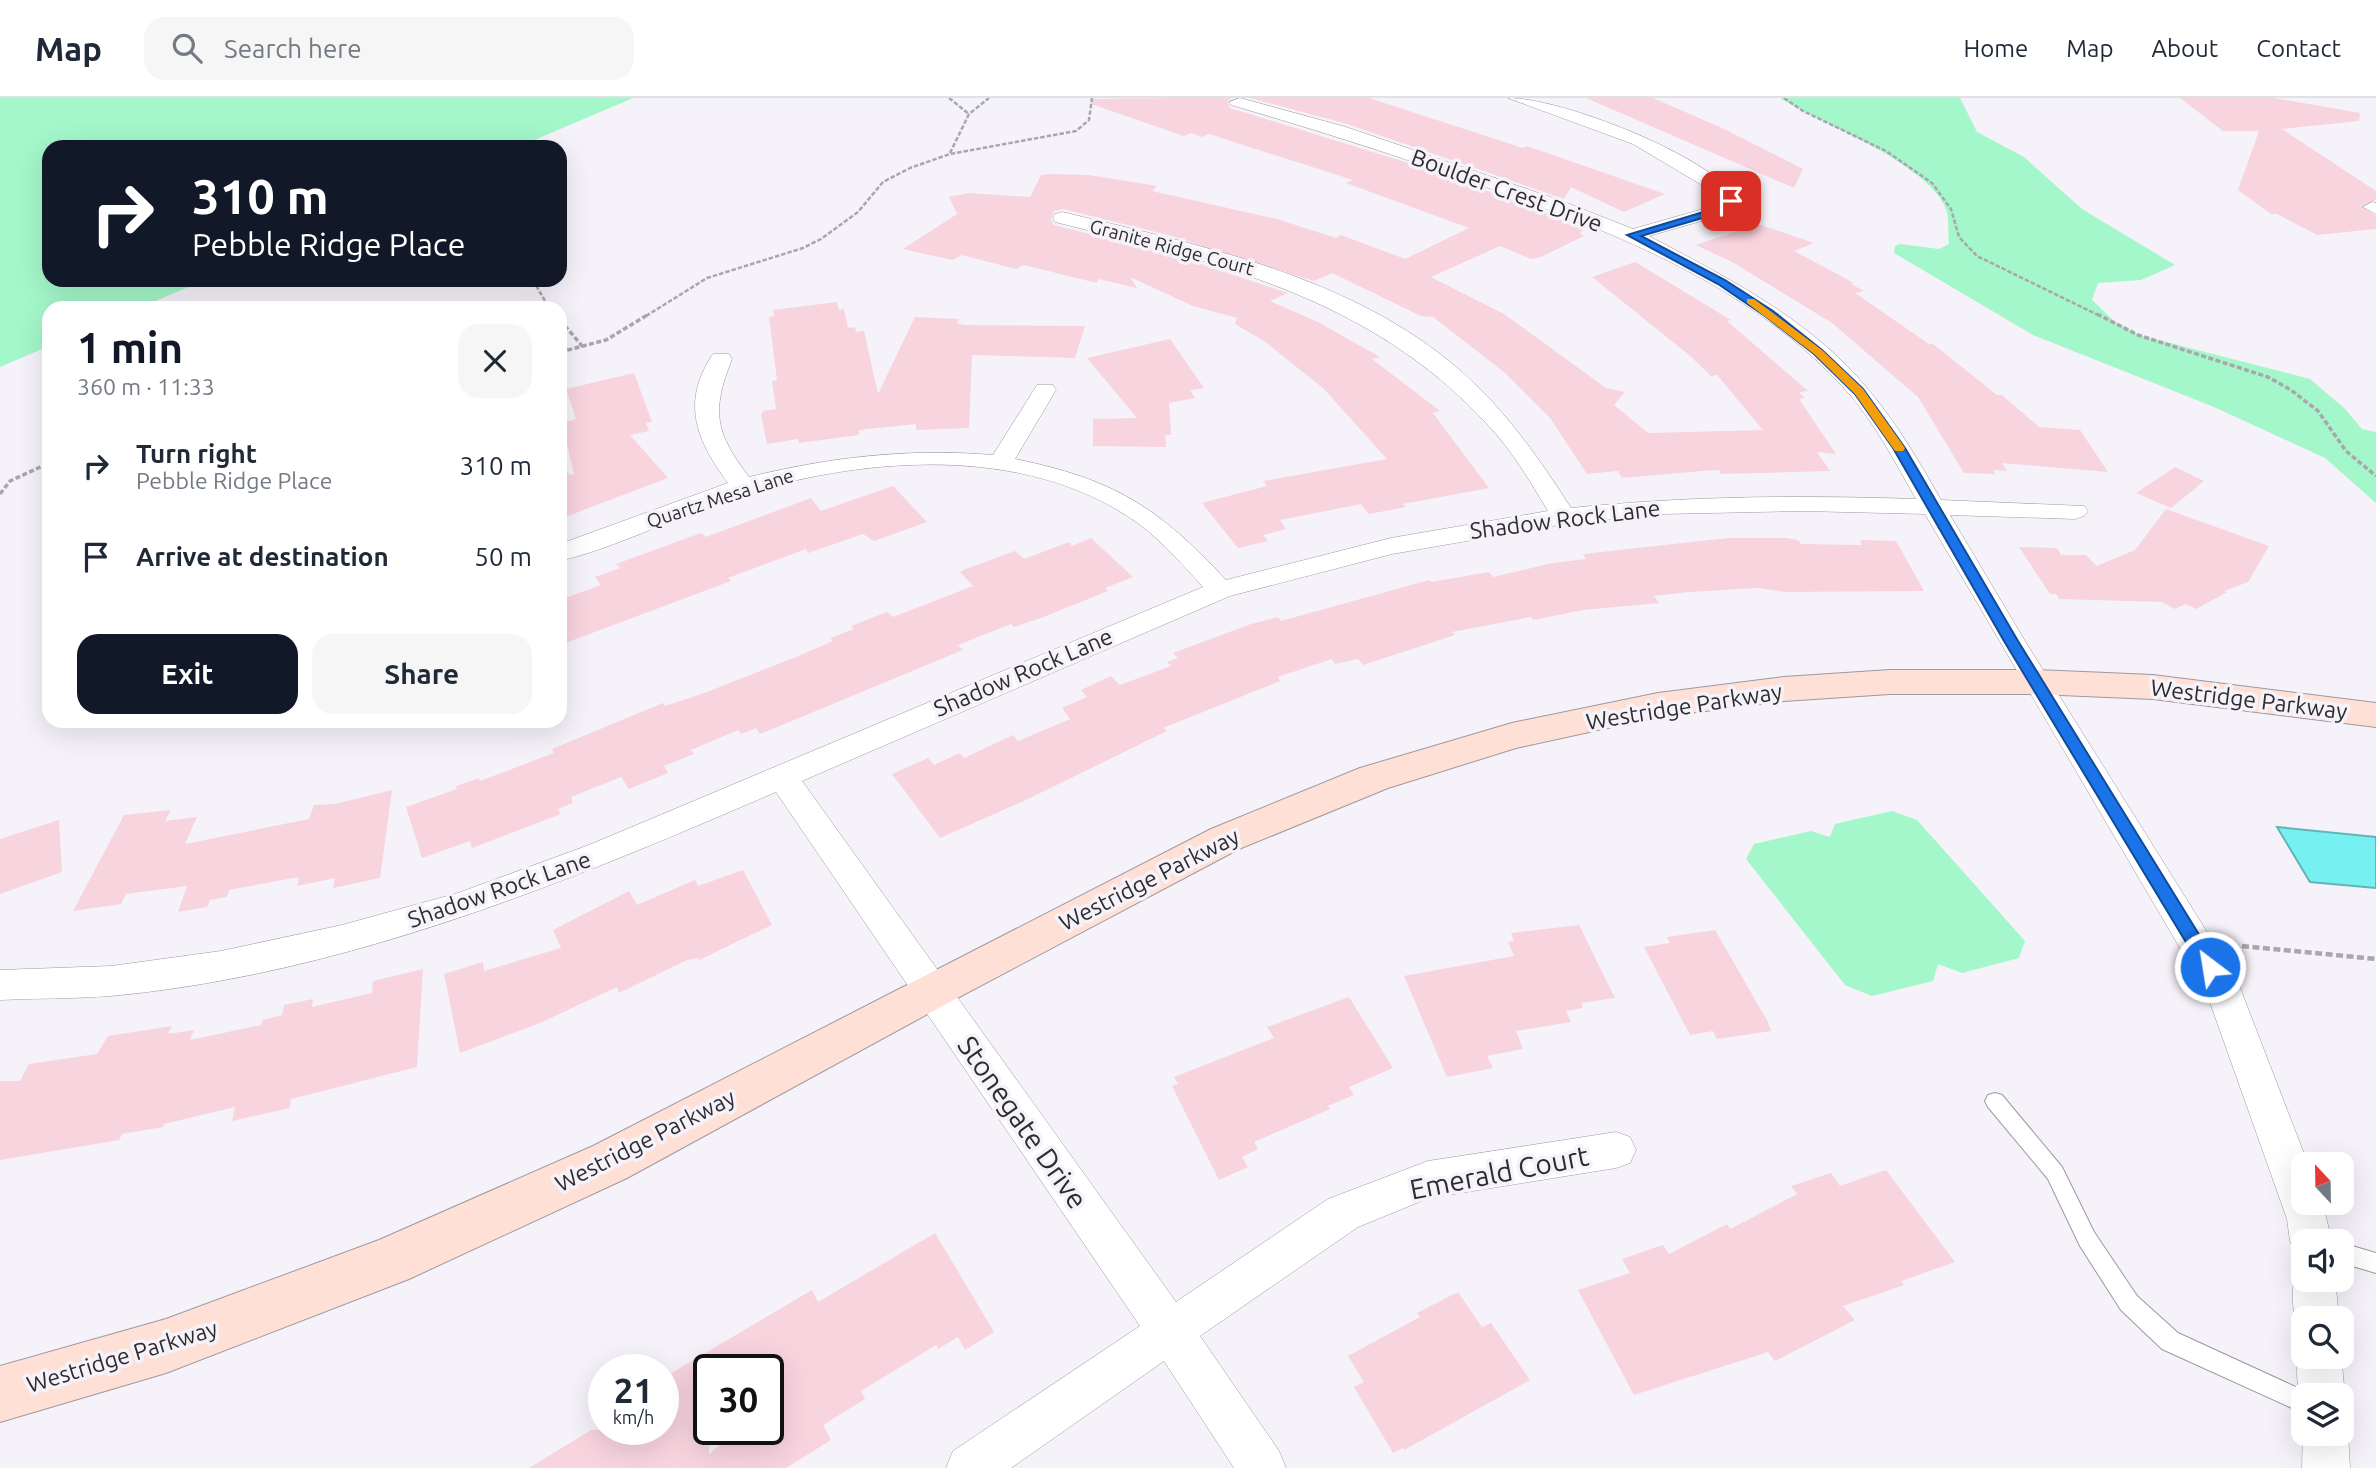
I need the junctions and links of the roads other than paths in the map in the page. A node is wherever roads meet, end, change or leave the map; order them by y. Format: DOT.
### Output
graph roads {
  1 [pos="1516,98"];
  2 [pos="1237,102"];
  3 [pos="1062,218"];
  4 [pos="1632,235"];
  5 [pos="722,359"];
  6 [pos="1045,390"];
  7 [pos="1001,462"];
  8 [pos="743,487"];
  9 [pos="1931,505"];
  10 [pos="2075,511"];
  11 [pos="1564,516"];
  12 [pos="567,550"];
  13 [pos="1220,590"];
  14 [pos="2037,682"];
  15 [pos="2376,715"];
  16 [pos="782,777"];
  17 [pos="0,985"];
  18 [pos="930,991"];
  19 [pos="1995,1101"];
  20 [pos="1616,1150"];
  21 [pos="2309,1229"];
  22 [pos="2354,1257"];
  23 [pos="2376,1263"];
  24 [pos="1171,1332"];
  25 [pos="0,1394"];
  26 [pos="2291,1397"];
  27 [pos="2325,1446"];
  28 [pos="970,1468"];
  29 [pos="1262,1468"];
  30 [pos="2326,1468"];
  1 -- 4 [label="street"];
  2 -- 4 [label="street, Boulder Crest Drive"];
  3 -- 11 [label="street, Granite Ridge Court"];
  4 -- 9 [label="street, Boulder Crest Drive"];
  5 -- 8 [label="street"];
  6 -- 7 [label="street"];
  7 -- 8 [label="street, Quartz Mesa Lane"];
  7 -- 13 [label="street, Quartz Mesa Lane"];
  8 -- 12 [label="street, Quartz Mesa Lane"];
  9 -- 10 [label="street, Shadow Rock Lane"];
  9 -- 11 [label="street, Shadow Rock Lane"];
  9 -- 14 [label="street, Boulder Crest Drive"];
  11 -- 13 [label="street, Shadow Rock Lane"];
  13 -- 16 [label="street, Shadow Rock Lane"];
  14 -- 15 [label="street, Westridge Parkway"];
  14 -- 18 [label="street, Westridge Parkway"];
  14 -- 21 [label="street, Boulder Crest Drive"];
  16 -- 17 [label="street, Shadow Rock Lane"];
  16 -- 18 [label="street, Stonegate Drive"];
  18 -- 24 [label="street, Stonegate Drive"];
  18 -- 25 [label="street, Westridge Parkway"];
  19 -- 26 [label="lane"];
  20 -- 24 [label="street, Emerald Court"];
  22 -- 23 [label="lane"];
  24 -- 28 [label="street, Emerald Court"];
  24 -- 29 [label="street, Stonegate Drive"];
  27 -- 30 [label="street"];
}
